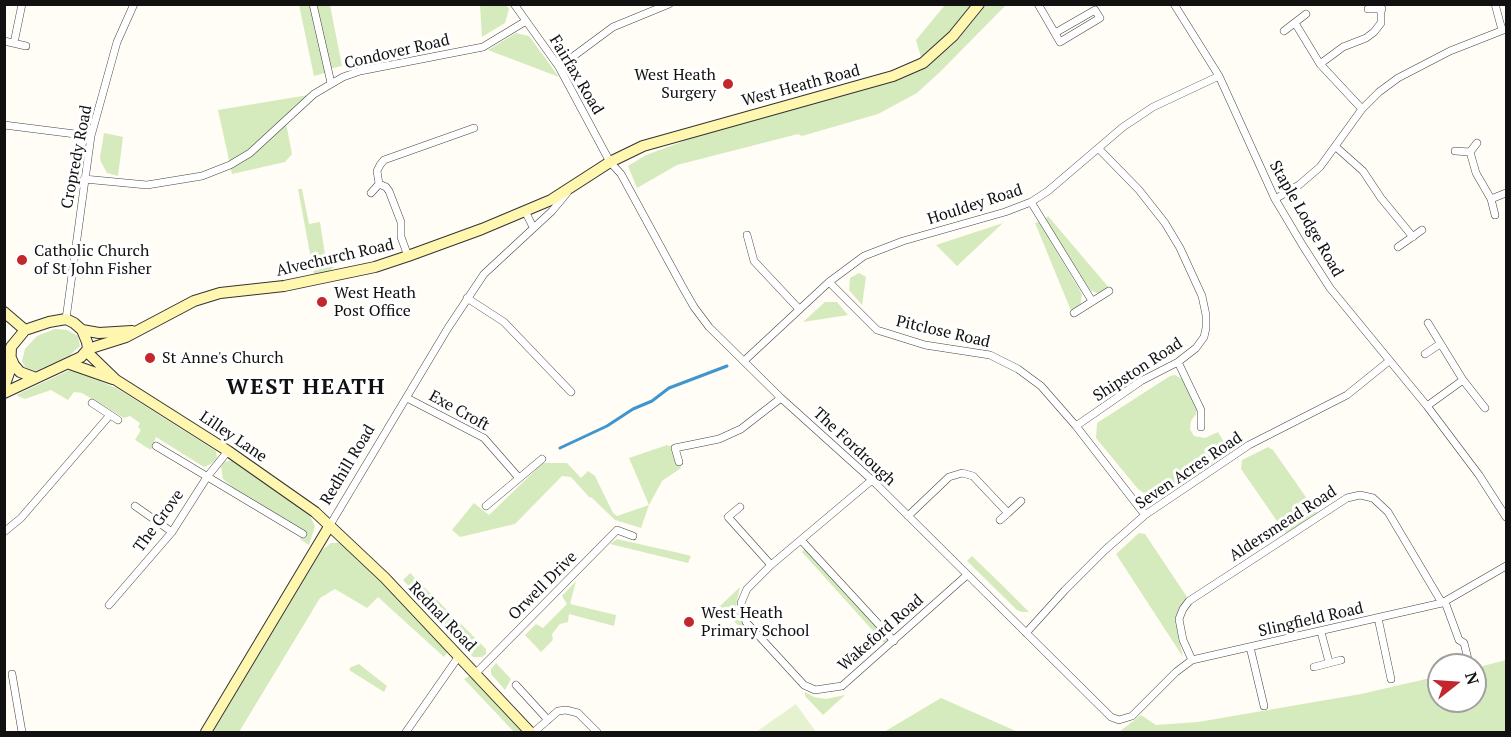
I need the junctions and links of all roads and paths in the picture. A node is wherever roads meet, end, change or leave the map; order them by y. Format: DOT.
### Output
graph roads {
  1 [pos="22,4"];
  2 [pos="134,4"];
  3 [pos="313,4"];
  4 [pos="514,4"];
  5 [pos="669,4"];
  6 [pos="979,4"];
  7 [pos="1038,4"];
  8 [pos="1174,4"];
  9 [pos="1495,4"];
  10 [pos="1382,7"];
  11 [pos="1368,9"];
  12 [pos="1306,14"];
  13 [pos="526,21"];
  14 [pos="1295,23"];
  15 [pos="1504,29"];
  16 [pos="1284,31"];
  17 [pos="1055,33"];
  18 [pos="4,42"];
  19 [pos="14,43"];
  20 [pos="26,46"];
  21 [pos="1320,64"];
  22 [pos="559,67"];
  23 [pos="1219,76"];
  24 [pos="331,83"];
  25 [pos="1362,109"];
  26 [pos="4,125"];
  27 [pos="474,128"];
  28 [pos="91,136"];
  29 [pos="1477,143"];
  30 [pos="1336,147"];
  31 [pos="1099,148"];
  32 [pos="1455,151"];
  33 [pos="1470,152"];
  34 [pos="610,162"];
  35 [pos="84,179"];
  36 [pos="379,183"];
  37 [pos="571,188"];
  38 [pos="371,193"];
  39 [pos="1506,193"];
  40 [pos="1275,199"];
  41 [pos="1491,199"];
  42 [pos="1030,202"];
  43 [pos="525,211"];
  44 [pos="1495,215"];
  45 [pos="533,227"];
  46 [pos="1422,230"];
  47 [pos="747,235"];
  48 [pos="1413,237"];
  49 [pos="1398,247"];
  50 [pos="408,256"];
  51 [pos="829,282"];
  52 [pos="1109,291"];
  53 [pos="467,298"];
  54 [pos="1092,302"];
  55 [pos="799,309"];
  56 [pos="4,312"];
  57 [pos="1074,314"];
  58 [pos="66,320"];
  59 [pos="1428,322"];
  60 [pos="25,330"];
  61 [pos="82,330"];
  62 [pos="135,331"];
  63 [pos="114,342"];
  64 [pos="1440,344"];
  65 [pos="9,350"];
  66 [pos="87,350"];
  67 [pos="1425,354"];
  68 [pos="96,361"];
  69 [pos="744,361"];
  70 [pos="1389,361"];
  71 [pos="1178,362"];
  72 [pos="70,364"];
  73 [pos="7,371"];
  74 [pos="36,378"];
  75 [pos="116,380"];
  76 [pos="1462,380"];
  77 [pos="4,387"];
  78 [pos="571,392"];
  79 [pos="4,393"];
  80 [pos="781,398"];
  81 [pos="407,399"];
  82 [pos="92,403"];
  83 [pos="1427,406"];
  84 [pos="1485,408"];
  85 [pos="110,415"];
  86 [pos="118,420"];
  87 [pos="1076,426"];
  88 [pos="1201,427"];
  89 [pos="156,446"];
  90 [pos="228,451"];
  91 [pos="542,459"];
  92 [pos="679,462"];
  93 [pos="207,477"];
  94 [pos="519,478"];
  95 [pos="872,480"];
  96 [pos="1021,501"];
  97 [pos="135,506"];
  98 [pos="486,506"];
  99 [pos="740,507"];
  100 [pos="1008,513"];
  101 [pos="1145,515"];
  102 [pos="908,516"];
  103 [pos="1506,517"];
  104 [pos="1000,520"];
  105 [pos="330,525"];
  106 [pos="4,532"];
  107 [pos="172,532"];
  108 [pos="303,534"];
  109 [pos="633,536"];
  110 [pos="801,540"];
  111 [pos="771,565"];
  112 [pos="1506,566"];
  113 [pos="967,575"];
  114 [pos="1444,603"];
  115 [pos="109,605"];
  116 [pos="1378,618"];
  117 [pos="1321,632"];
  118 [pos="1026,633"];
  119 [pos="894,641"];
  120 [pos="1250,648"];
  121 [pos="1466,653"];
  122 [pos="459,656"];
  123 [pos="1192,660"];
  124 [pos="1341,660"];
  125 [pos="1329,662"];
  126 [pos="1314,667"];
  127 [pos="476,673"];
  128 [pos="12,674"];
  129 [pos="1391,679"];
  130 [pos="516,685"];
  131 [pos="1264,706"];
  132 [pos="548,720"];
  133 [pos="1119,720"];
  134 [pos="22,732"];
  135 [pos="206,732"];
  136 [pos="406,732"];
  137 [pos="532,732"];
  138 [pos="597,732"];
  1 -- 19 [label="street"];
  2 -- 28 [label="street, Cropredy Road"];
  3 -- 24 [label="street"];
  4 -- 13 [label="street, Fairfax Road"];
  5 -- 22 [label="street"];
  6 -- 34 [label="street, West Heath Road"];
  7 -- 17 [label="street"];
  8 -- 23 [label="street, Staple Lodge Road"];
  9 -- 15 [label="street"];
  10 -- 11 [label="street"];
  10 -- 21 [label="street"];
  12 -- 14 [label="street"];
  13 -- 22 [label="street, Fairfax Road"];
  13 -- 24 [label="street, Condover Road"];
  14 -- 16 [label="street"];
  14 -- 21 [label="street"];
  15 -- 25 [label="street"];
  17 -- 17 [label="street"];
  18 -- 19 [label="street"];
  19 -- 20 [label="street"];
  21 -- 25 [label="street"];
  22 -- 34 [label="street, Fairfax Road"];
  23 -- 31 [label="street, Houldey Road"];
  23 -- 40 [label="street, Staple Lodge Road"];
  24 -- 35 [label="street, Condover Road"];
  25 -- 30 [label="street"];
  26 -- 28 [label="street"];
  27 -- 36 [label="street"];
  28 -- 35 [label="street, Cropredy Road"];
  29 -- 33 [label="street"];
  30 -- 40 [label="street"];
  30 -- 48 [label="street"];
  31 -- 42 [label="street, Houldey Road"];
  31 -- 71 [label="street, Shipston Road"];
  32 -- 33 [label="street"];
  33 -- 41 [label="street"];
  34 -- 37 [label="street, Redhill Road"];
  34 -- 69 [label="street, The Fordrough"];
  35 -- 58 [label="street, Cropredy Road"];
  36 -- 38 [label="street"];
  36 -- 50 [label="street"];
  37 -- 43 [label="street, Alvechurch Road"];
  37 -- 45 [label="street, Redhill Road"];
  39 -- 41 [label="street"];
  40 -- 70 [label="street, Staple Lodge Road"];
  41 -- 44 [label="street"];
  42 -- 51 [label="street, Houldey Road"];
  42 -- 54 [label="street"];
  43 -- 45 [label="street"];
  43 -- 50 [label="street, Alvechurch Road"];
  45 -- 53 [label="street, Redhill Road"];
  46 -- 48 [label="street"];
  47 -- 55 [label="street"];
  48 -- 49 [label="street"];
  50 -- 62 [label="street, Alvechurch Road"];
  51 -- 55 [label="street, Houldey Road"];
  51 -- 87 [label="street, Pitclose Road"];
  52 -- 54 [label="street"];
  53 -- 78 [label="street"];
  53 -- 81 [label="street, Redhill Road"];
  54 -- 57 [label="street"];
  55 -- 69 [label="street, Houldey Road"];
  56 -- 60 [label="street"];
  58 -- 60 [label="street"];
  58 -- 61 [label="street"];
  59 -- 64 [label="street"];
  60 -- 65 [label="street"];
  61 -- 62 [label="street, Alvechurch Road"];
  61 -- 66 [label="street"];
  62 -- 63 [label="street, Alvechurch Road"];
  63 -- 66 [label="street, Alvechurch Road"];
  63 -- 68 [label="street, Alvechurch Road"];
  64 -- 67 [label="street"];
  64 -- 76 [label="street"];
  65 -- 73 [label="street"];
  65 -- 74 [label="street"];
  66 -- 68 [label="street, Lilley Lane"];
  66 -- 72 [label="street"];
  68 -- 75 [label="street, Lilley Lane"];
  69 -- 80 [label="street, The Fordrough"];
  70 -- 83 [label="street, Staple Lodge Road"];
  70 -- 101 [label="street, Seven Acres Road"];
  71 -- 87 [label="street, Shipston Road"];
  71 -- 88 [label="street"];
  72 -- 74 [label="street"];
  72 -- 75 [label="street, Lilley Lane"];
  73 -- 77 [label="street"];
  74 -- 79 [label="street"];
  75 -- 90 [label="street, Lilley Lane"];
  76 -- 83 [label="street"];
  76 -- 84 [label="street"];
  80 -- 92 [label="street"];
  80 -- 95 [label="street, The Fordrough"];
  81 -- 94 [label="street, Exe Croft"];
  81 -- 105 [label="street, Redhill Road"];
  82 -- 85 [label="street"];
  83 -- 103 [label="street, Staple Lodge Road"];
  85 -- 86 [label="street"];
  85 -- 106 [label="street"];
  87 -- 101 [label="street, Pitclose Road"];
  89 -- 93 [label="street"];
  90 -- 93 [label="street, The Grove"];
  90 -- 105 [label="street, Lilley Lane"];
  91 -- 94 [label="street"];
  93 -- 107 [label="street, The Grove"];
  93 -- 108 [label="street"];
  94 -- 98 [label="street"];
  95 -- 102 [label="street, The Fordrough"];
  95 -- 110 [label="street, Wakeford Road"];
  96 -- 100 [label="street"];
  97 -- 107 [label="street"];
  99 -- 111 [label="street"];
  100 -- 102 [label="street"];
  100 -- 104 [label="street"];
  101 -- 118 [label="street, Seven Acres Road"];
  102 -- 113 [label="street, The Fordrough"];
  105 -- 122 [label="street, Rednal Road"];
  105 -- 135 [label="street, Redhill Road"];
  107 -- 115 [label="street, The Grove"];
  109 -- 127 [label="street, Orwell Drive"];
  110 -- 111 [label="street, Wakeford Road"];
  110 -- 119 [label="street"];
  111 -- 119 [label="street, Wakeford Road"];
  112 -- 114 [label="street, Slingfield Road"];
  113 -- 118 [label="street, The Fordrough"];
  113 -- 119 [label="street, Wakeford Road"];
  114 -- 116 [label="street, Slingfield Road"];
  114 -- 121 [label="street"];
  114 -- 123 [label="street, Aldersmead Road"];
  116 -- 117 [label="street, Slingfield Road"];
  116 -- 129 [label="street, Slingfield Road"];
  117 -- 120 [label="street, Slingfield Road"];
  117 -- 125 [label="street"];
  118 -- 133 [label="street, The Fordrough"];
  120 -- 123 [label="street, Slingfield Road"];
  120 -- 131 [label="street, Slingfield Road"];
  122 -- 127 [label="street, Rednal Road"];
  122 -- 136 [label="street"];
  123 -- 133 [label="street, Slingfield Road"];
  124 -- 125 [label="street"];
  125 -- 126 [label="street"];
  127 -- 137 [label="street, Rednal Road"];
  128 -- 134 [label="street"];
  130 -- 132 [label="street"];
  132 -- 137 [label="street, Rednal Road"];
  132 -- 138 [label="street, Rednal Road"];
}
